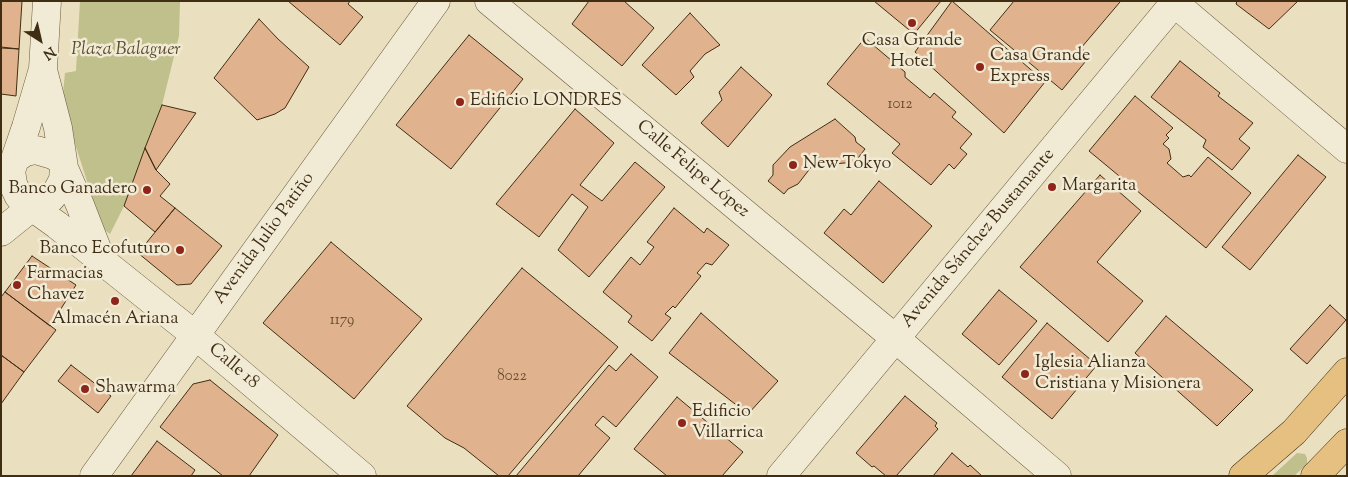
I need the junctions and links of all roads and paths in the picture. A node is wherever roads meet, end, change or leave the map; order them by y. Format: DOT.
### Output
graph roads {
  1 [pos="46,1"];
  2 [pos="436,1"];
  3 [pos="489,1"];
  4 [pos="1174,2"];
  5 [pos="43,70"];
  6 [pos="1347,149"];
  7 [pos="64,165"];
  8 [pos="9,172"];
  9 [pos="32,206"];
  10 [pos="1,232"];
  11 [pos="102,261"];
  12 [pos="195,335"];
  13 [pos="896,339"];
  14 [pos="1347,372"];
  15 [pos="1347,443"];
  16 [pos="94,476"];
  17 [pos="362,476"];
  18 [pos="781,476"];
  19 [pos="1057,476"];
  20 [pos="1243,476"];
  21 [pos="1315,476"];
  1 -- 5 [label="street"];
  2 -- 12 [label="street, Avenida Julio Patiño"];
  3 -- 13 [label="street, Calle Felipe López"];
  4 -- 6 [label="street"];
  4 -- 13 [label="street, Avenida Sánchez Bustamante"];
  5 -- 7 [label="street"];
  5 -- 8 [label="street"];
  7 -- 8 [label="street"];
  7 -- 9 [label="street"];
  7 -- 11 [label="street"];
  8 -- 9 [label="street"];
  9 -- 10 [label="street"];
  9 -- 11 [label="street, Calle 18"];
  11 -- 12 [label="street, Calle 18"];
  12 -- 16 [label="street, Avenida Julio Patiño"];
  12 -- 17 [label="street, Calle 18"];
  13 -- 18 [label="street, Avenida Sánchez Bustamante"];
  13 -- 19 [label="street, Calle Felipe López"];
  14 -- 20 [label="main road"];
  15 -- 21 [label="main road"];
}
